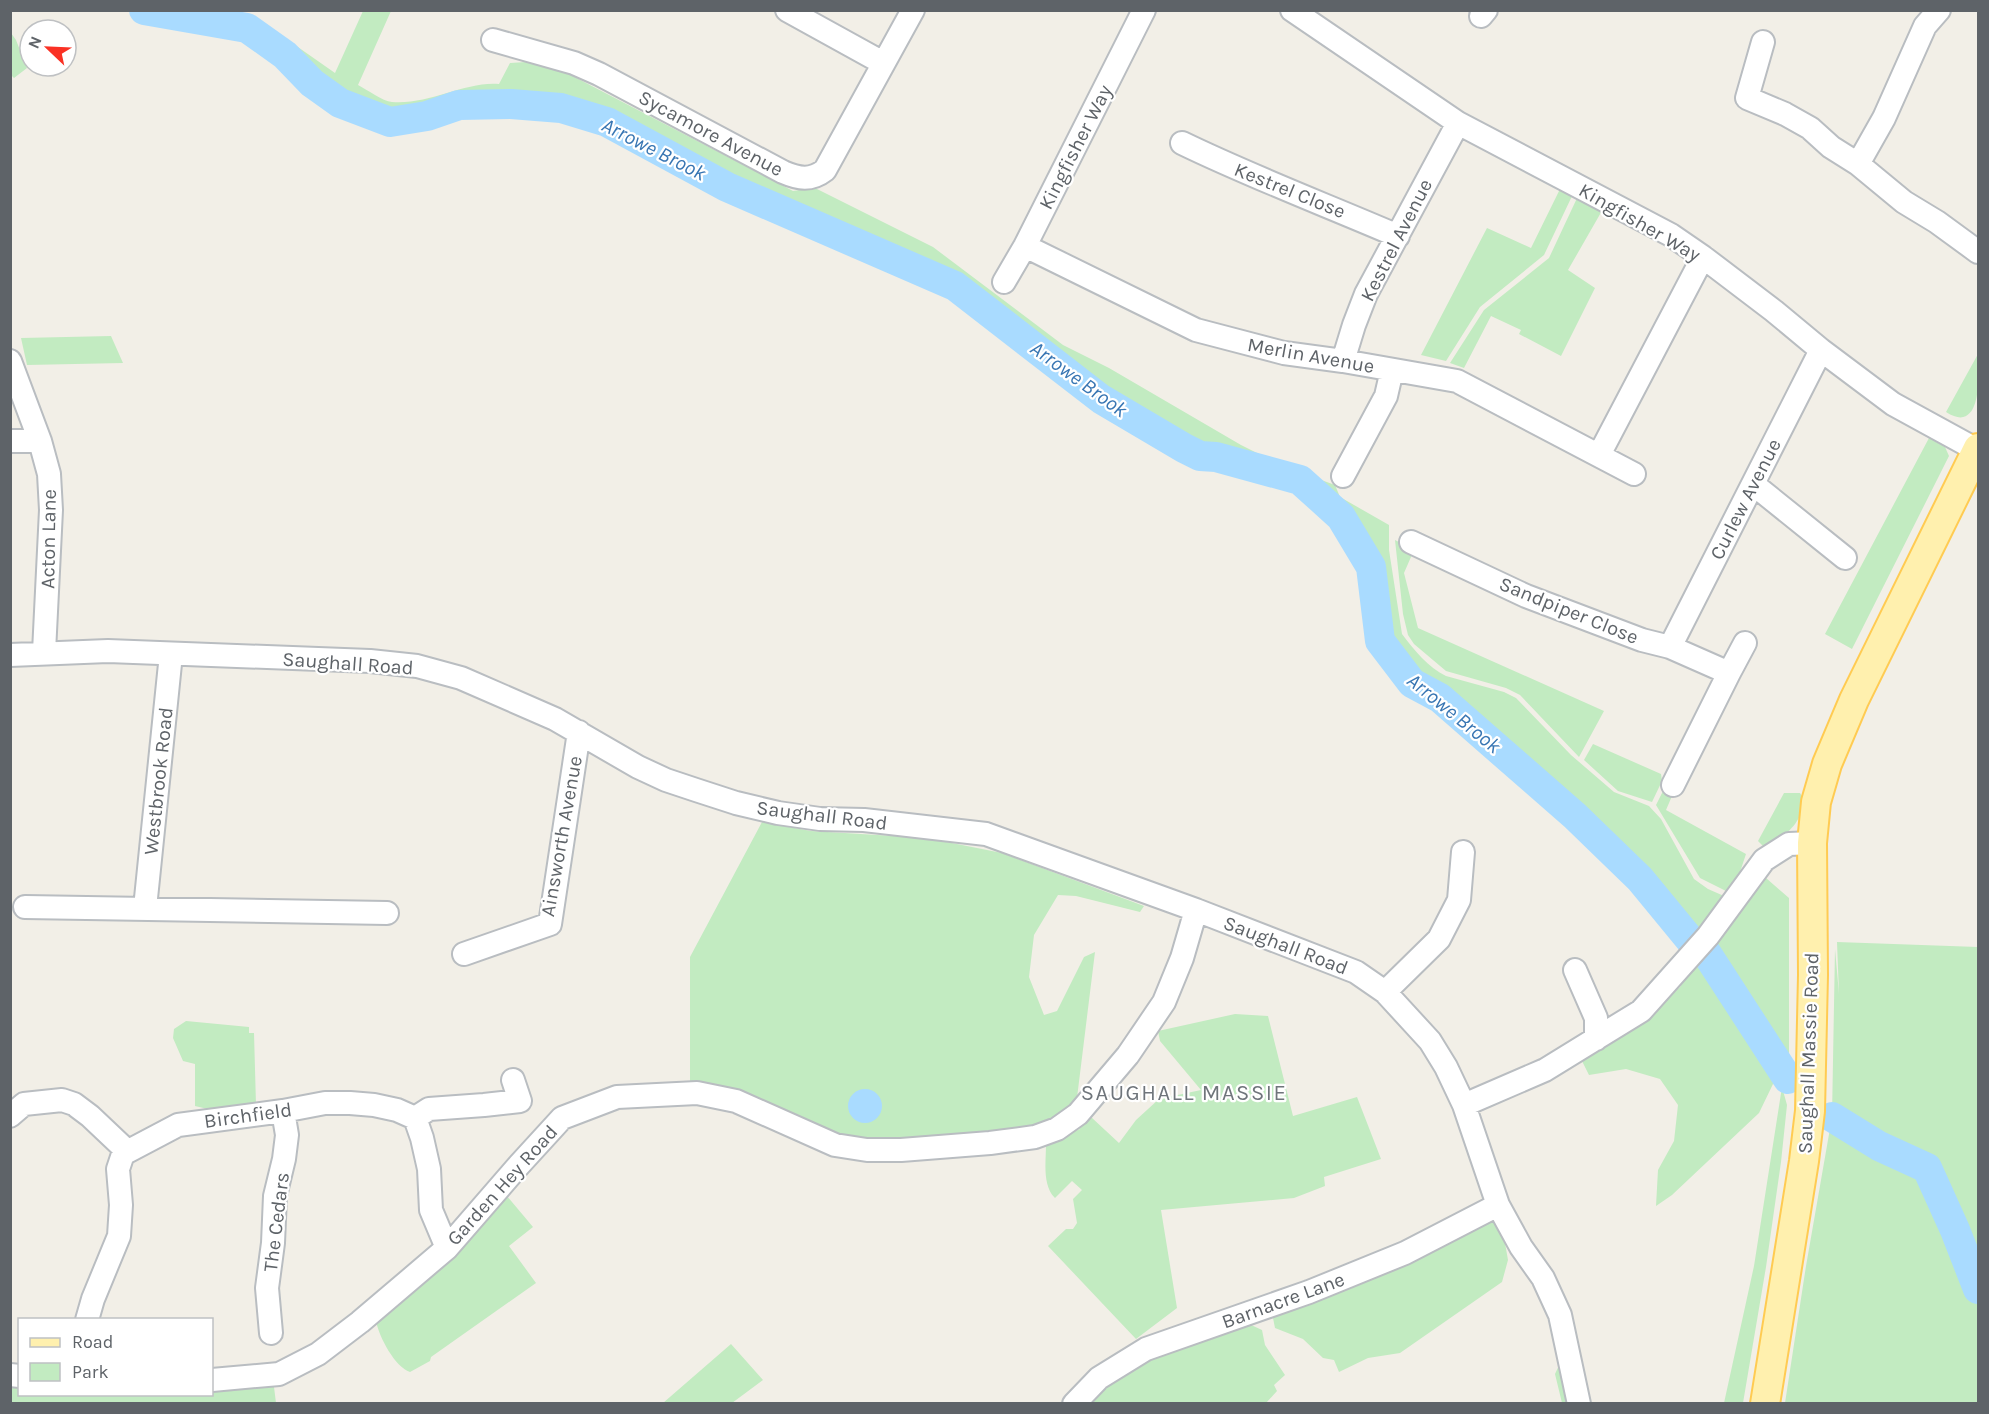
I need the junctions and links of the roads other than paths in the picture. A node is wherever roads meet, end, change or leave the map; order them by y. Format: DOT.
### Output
graph roads {
  1 [pos="787,10"];
  2 [pos="913,10"];
  3 [pos="1144,10"];
  4 [pos="1292,10"];
  5 [pos="1939,10"];
  6 [pos="493,40"];
  7 [pos="1763,42"];
  8 [pos="883,63"];
  9 [pos="1458,123"];
  10 [pos="1182,143"];
  11 [pos="1858,164"];
  12 [pos="1398,236"];
  13 [pos="1025,246"];
  14 [pos="1978,252"];
  15 [pos="1703,257"];
  16 [pos="1004,282"];
  17 [pos="1821,350"];
  18 [pos="10,361"];
  19 [pos="1343,361"];
  20 [pos="1392,370"];
  21 [pos="10,441"];
  22 [pos="40,441"];
  23 [pos="1978,449"];
  24 [pos="1599,456"];
  25 [pos="1634,474"];
  26 [pos="1343,477"];
  27 [pos="1753,484"];
  28 [pos="1411,542"];
  29 [pos="1845,558"];
  30 [pos="1745,643"];
  31 [pos="1670,647"];
  32 [pos="44,652"];
  33 [pos="171,654"];
  34 [pos="10,655"];
  35 [pos="1729,673"];
  36 [pos="579,732"];
  37 [pos="1673,786"];
  38 [pos="1812,843"];
  39 [pos="1463,852"];
  40 [pos="25,907"];
  41 [pos="145,908"];
  42 [pos="1196,910"];
  43 [pos="387,913"];
  44 [pos="464,954"];
  45 [pos="1575,970"];
  46 [pos="1386,993"];
  47 [pos="1596,1039"];
  48 [pos="513,1080"];
  49 [pos="1464,1105"];
  50 [pos="282,1111"];
  51 [pos="10,1116"];
  52 [pos="415,1118"];
  53 [pos="127,1151"];
  54 [pos="1498,1205"];
  55 [pos="447,1248"];
  56 [pos="88,1318"];
  57 [pos="271,1334"];
  58 [pos="213,1380"];
  59 [pos="1074,1404"];
  60 [pos="1579,1404"];
  61 [pos="1765,1404"];
  1 -- 8 [label="street"];
  2 -- 8 [label="street, Sycamore Avenue"];
  3 -- 13 [label="street, Kingfisher Way"];
  4 -- 9 [label="street, Kingfisher Way"];
  5 -- 11 [label="street"];
  6 -- 8 [label="street, Sycamore Avenue"];
  7 -- 11 [label="street"];
  9 -- 12 [label="street, Kestrel Avenue"];
  9 -- 15 [label="street, Kingfisher Way"];
  10 -- 12 [label="street, Kestrel Close"];
  11 -- 14 [label="street"];
  12 -- 19 [label="street, Kestrel Avenue"];
  13 -- 16 [label="street, Kingfisher Way"];
  13 -- 19 [label="street, Merlin Avenue"];
  15 -- 17 [label="street, Kingfisher Way"];
  15 -- 24 [label="street"];
  17 -- 23 [label="street, Kingfisher Way"];
  17 -- 27 [label="street, Curlew Avenue"];
  18 -- 22 [label="street, Acton Lane"];
  19 -- 20 [label="street, Merlin Avenue"];
  20 -- 24 [label="street, Merlin Avenue"];
  20 -- 26 [label="street"];
  21 -- 22 [label="street"];
  22 -- 32 [label="street, Acton Lane"];
  23 -- 38 [label="main road, Saughall Massie Road"];
  24 -- 25 [label="street, Merlin Avenue"];
  27 -- 29 [label="street"];
  27 -- 31 [label="street, Curlew Avenue"];
  28 -- 31 [label="street, Sandpiper Close"];
  30 -- 35 [label="street"];
  31 -- 35 [label="street, Sandpiper Close"];
  32 -- 33 [label="street, Saughall Road"];
  32 -- 34 [label="street, Saughall Road"];
  33 -- 36 [label="street, Saughall Road"];
  33 -- 41 [label="street, Westbrook Road"];
  35 -- 37 [label="street"];
  36 -- 42 [label="street, Saughall Road"];
  36 -- 44 [label="street, Ainsworth Avenue"];
  38 -- 47 [label="street"];
  38 -- 61 [label="main road, Saughall Massie Road"];
  39 -- 46 [label="street"];
  40 -- 41 [label="street"];
  41 -- 43 [label="street"];
  42 -- 46 [label="street, Saughall Road"];
  42 -- 55 [label="street, Garden Hey Road"];
  45 -- 47 [label="street"];
  46 -- 49 [label="street, Saughall Road"];
  47 -- 49 [label="street"];
  48 -- 52 [label="street"];
  49 -- 54 [label="street, Saughall Road"];
  50 -- 52 [label="street, Birchfield"];
  50 -- 53 [label="street, Birchfield"];
  50 -- 57 [label="street, The Cedars"];
  51 -- 53 [label="street"];
  52 -- 55 [label="street"];
  53 -- 56 [label="street"];
  54 -- 59 [label="street, Barnacre Lane"];
  54 -- 60 [label="street, Saughall Road"];
  55 -- 58 [label="street, Garden Hey Road"];
}
